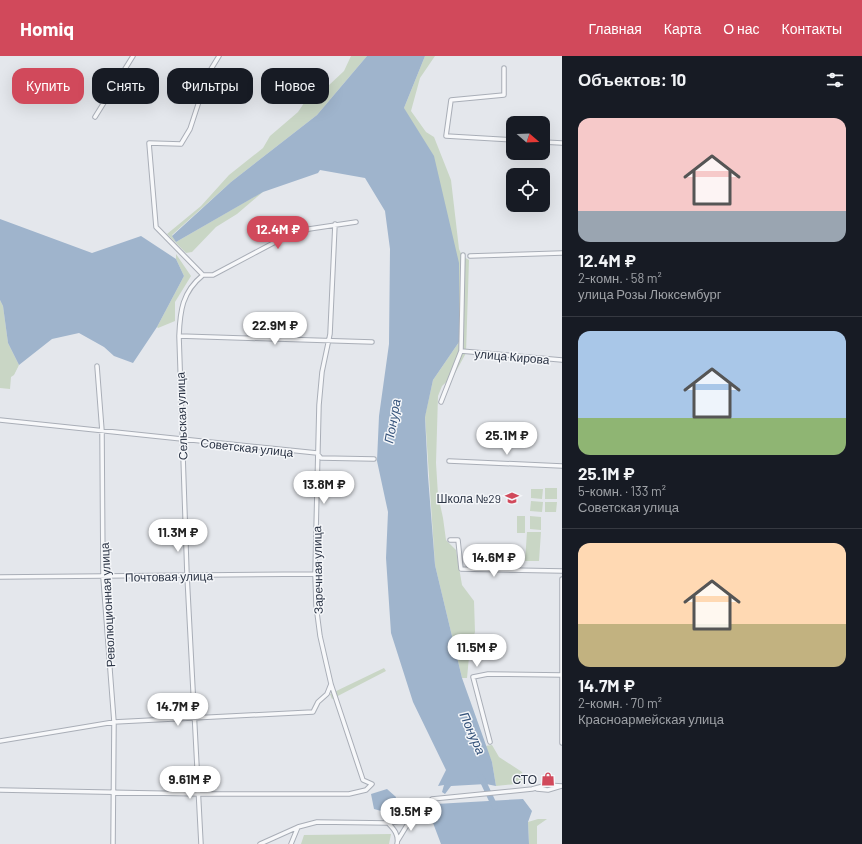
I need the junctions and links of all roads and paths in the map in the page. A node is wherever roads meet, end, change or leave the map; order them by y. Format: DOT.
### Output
graph roads {
  1 [pos="132,56"];
  2 [pos="219,56"];
  3 [pos="504,68"];
  4 [pos="95,117"];
  5 [pos="506,140"];
  6 [pos="550,142"];
  7 [pos="562,143"];
  8 [pos="356,222"];
  9 [pos="335,224"];
  10 [pos="562,253"];
  11 [pos="463,255"];
  12 [pos="470,256"];
  13 [pos="204,275"];
  14 [pos="179,336"];
  15 [pos="327,340"];
  16 [pos="372,342"];
  17 [pos="461,351"];
  18 [pos="562,360"];
  19 [pos="98,366"];
  20 [pos="441,402"];
  21 [pos="0,420"];
  22 [pos="102,431"];
  23 [pos="182,440"];
  24 [pos="317,454"];
  25 [pos="374,459"];
  26 [pos="449,461"];
  27 [pos="562,466"];
  28 [pos="450,540"];
  29 [pos="562,571"];
  30 [pos="315,574"];
  31 [pos="187,575"];
  32 [pos="0,577"];
  33 [pos="103,577"];
  34 [pos="562,579"];
  35 [pos="561,675"];
  36 [pos="330,684"];
  37 [pos="194,718"];
  38 [pos="114,722"];
  39 [pos="0,741"];
  40 [pos="490,742"];
  41 [pos="562,743"];
  42 [pos="562,786"];
  43 [pos="0,790"];
  44 [pos="114,791"];
  45 [pos="197,793"];
  46 [pos="412,817"];
  47 [pos="388,823"];
  48 [pos="298,827"];
  49 [pos="397,842"];
  50 [pos="113,844"];
  51 [pos="201,844"];
  52 [pos="260,844"];
  53 [pos="291,844"];
  1 -- 4 [label="street"];
  2 -- 13 [label="street"];
  3 -- 5 [label="street"];
  6 -- 7 [label="street"];
  8 -- 9 [label="street"];
  9 -- 13 [label="street"];
  9 -- 15 [label="street, Заречная улица"];
  10 -- 12 [label="street"];
  11 -- 17 [label="street"];
  13 -- 14 [label="street, Сельская улица"];
  14 -- 15 [label="street"];
  14 -- 23 [label="street, Сельская улица"];
  15 -- 16 [label="street"];
  15 -- 24 [label="street, Заречная улица"];
  17 -- 18 [label="street, улица Кирова"];
  17 -- 20 [label="street"];
  19 -- 22 [label="street, Революционная улица"];
  21 -- 22 [label="street, Советская улица"];
  22 -- 23 [label="street, Советская улица"];
  22 -- 33 [label="street, Революционная улица"];
  23 -- 24 [label="street, Советская улица"];
  23 -- 31 [label="street, Сельская улица"];
  24 -- 25 [label="street, Советская улица"];
  24 -- 30 [label="street, Заречная улица"];
  26 -- 27 [label="street"];
  28 -- 29 [label="street"];
  30 -- 31 [label="street, Почтовая улица"];
  30 -- 36 [label="street, Заречная улица"];
  31 -- 33 [label="street, Почтовая улица"];
  31 -- 37 [label="street, Сельская улица"];
  32 -- 33 [label="street, Почтовая улица"];
  33 -- 38 [label="street, Революционная улица"];
  34 -- 35 [label="street"];
  35 -- 40 [label="street"];
  35 -- 41 [label="street"];
  36 -- 37 [label="street"];
  36 -- 45 [label="street, Заречная улица"];
  37 -- 38 [label="street"];
  37 -- 45 [label="street, Сельская улица"];
  38 -- 39 [label="street"];
  38 -- 44 [label="street, Революционная улица"];
  42 -- 46 [label="street"];
  43 -- 44 [label="street"];
  44 -- 45 [label="street"];
  44 -- 50 [label="street, Революционная улица"];
  45 -- 51 [label="street, Сельская улица"];
  46 -- 47 [label="street"];
  46 -- 49 [label="street"];
  47 -- 48 [label="street"];
  47 -- 49 [label="street"];
  48 -- 52 [label="street"];
  48 -- 53 [label="street"];
}
